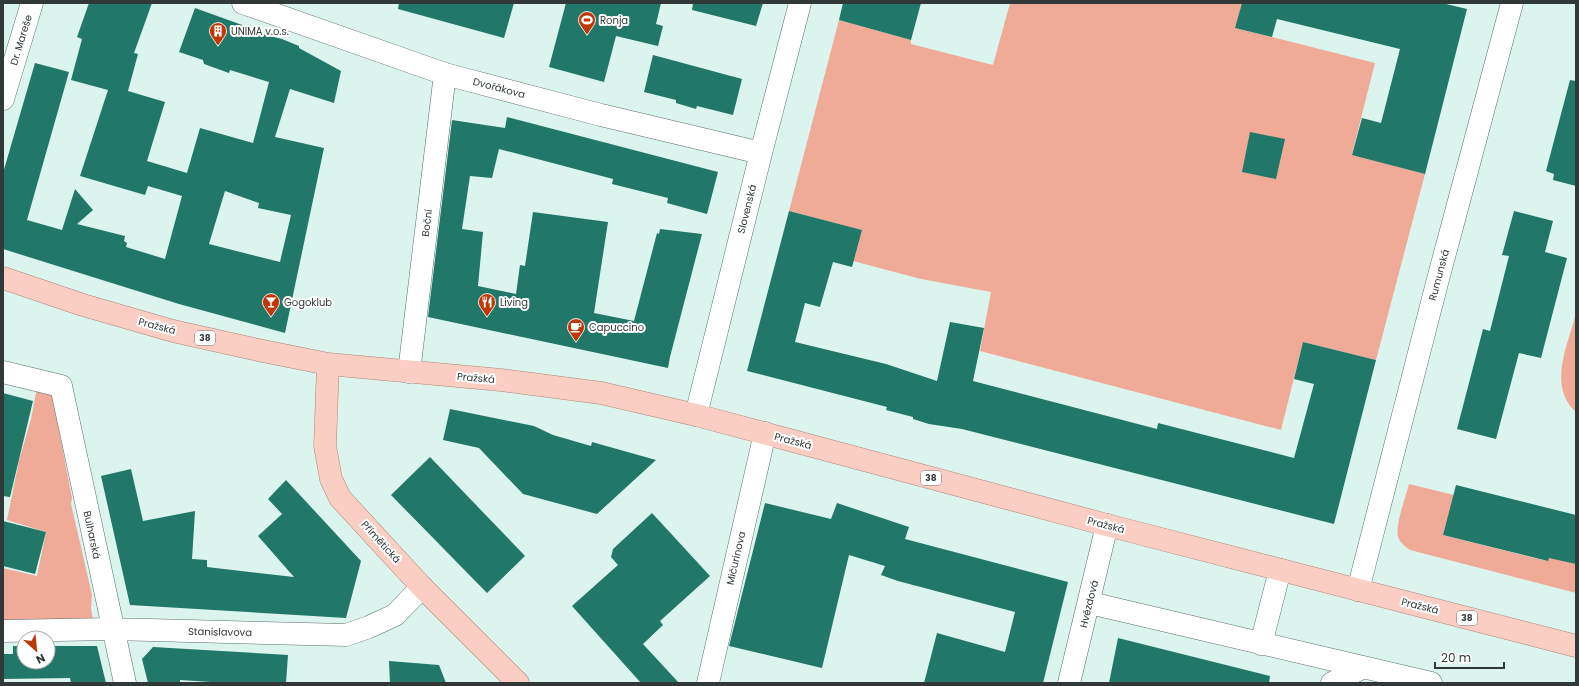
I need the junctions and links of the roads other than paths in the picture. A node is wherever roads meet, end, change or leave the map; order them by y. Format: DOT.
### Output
graph roads {
  1 [pos="32,3"];
  2 [pos="243,3"];
  3 [pos="800,3"];
  4 [pos="1512,3"];
  5 [pos="445,74"];
  6 [pos="3,99"];
  7 [pos="761,153"];
  8 [pos="3,278"];
  9 [pos="328,364"];
  10 [pos="3,372"];
  11 [pos="409,372"];
  12 [pos="696,415"];
  13 [pos="765,433"];
  14 [pos="1107,525"];
  15 [pos="1280,570"];
  16 [pos="422,587"];
  17 [pos="1358,590"];
  18 [pos="1090,603"];
  19 [pos="112,629"];
  20 [pos="3,631"];
  21 [pos="1261,644"];
  22 [pos="1576,646"];
  23 [pos="1362,668"];
  24 [pos="125,683"];
  25 [pos="518,683"];
  26 [pos="708,683"];
  27 [pos="1069,683"];
  28 [pos="1332,683"];
  29 [pos="1431,683"];
  1 -- 6 [label="street, Dr. Mareše"];
  2 -- 5 [label="street, Dvořákova"];
  3 -- 7 [label="street, Slovenská"];
  4 -- 17 [label="street, Rumunská"];
  5 -- 7 [label="street, Dvořákova"];
  5 -- 11 [label="street, Boční"];
  7 -- 12 [label="street, Slovenská"];
  8 -- 9 [label="main road, Pražská / 38"];
  9 -- 11 [label="main road, Pražská / 38"];
  9 -- 16 [label="main road, Přímětická"];
  10 -- 19 [label="street, Bulharská"];
  11 -- 12 [label="main road, Pražská / 38"];
  12 -- 13 [label="main road, Pražská / 38"];
  13 -- 14 [label="main road, Pražská / 38"];
  13 -- 26 [label="street, Mičurinova"];
  14 -- 15 [label="main road, Pražská / 38"];
  14 -- 18 [label="street, Hvězdová"];
  15 -- 17 [label="main road, Pražská / 38"];
  15 -- 21 [label="street"];
  16 -- 19 [label="street, Stanislavova"];
  16 -- 25 [label="main road, Přímětická"];
  17 -- 22 [label="main road, Pražská / 38"];
  18 -- 21 [label="street"];
  18 -- 27 [label="street, Hvězdová"];
  19 -- 20 [label="street, Stanislavova"];
  19 -- 24 [label="street, Bulharská"];
  21 -- 23 [label="street"];
  23 -- 28 [label="street"];
  23 -- 29 [label="street"];
}
